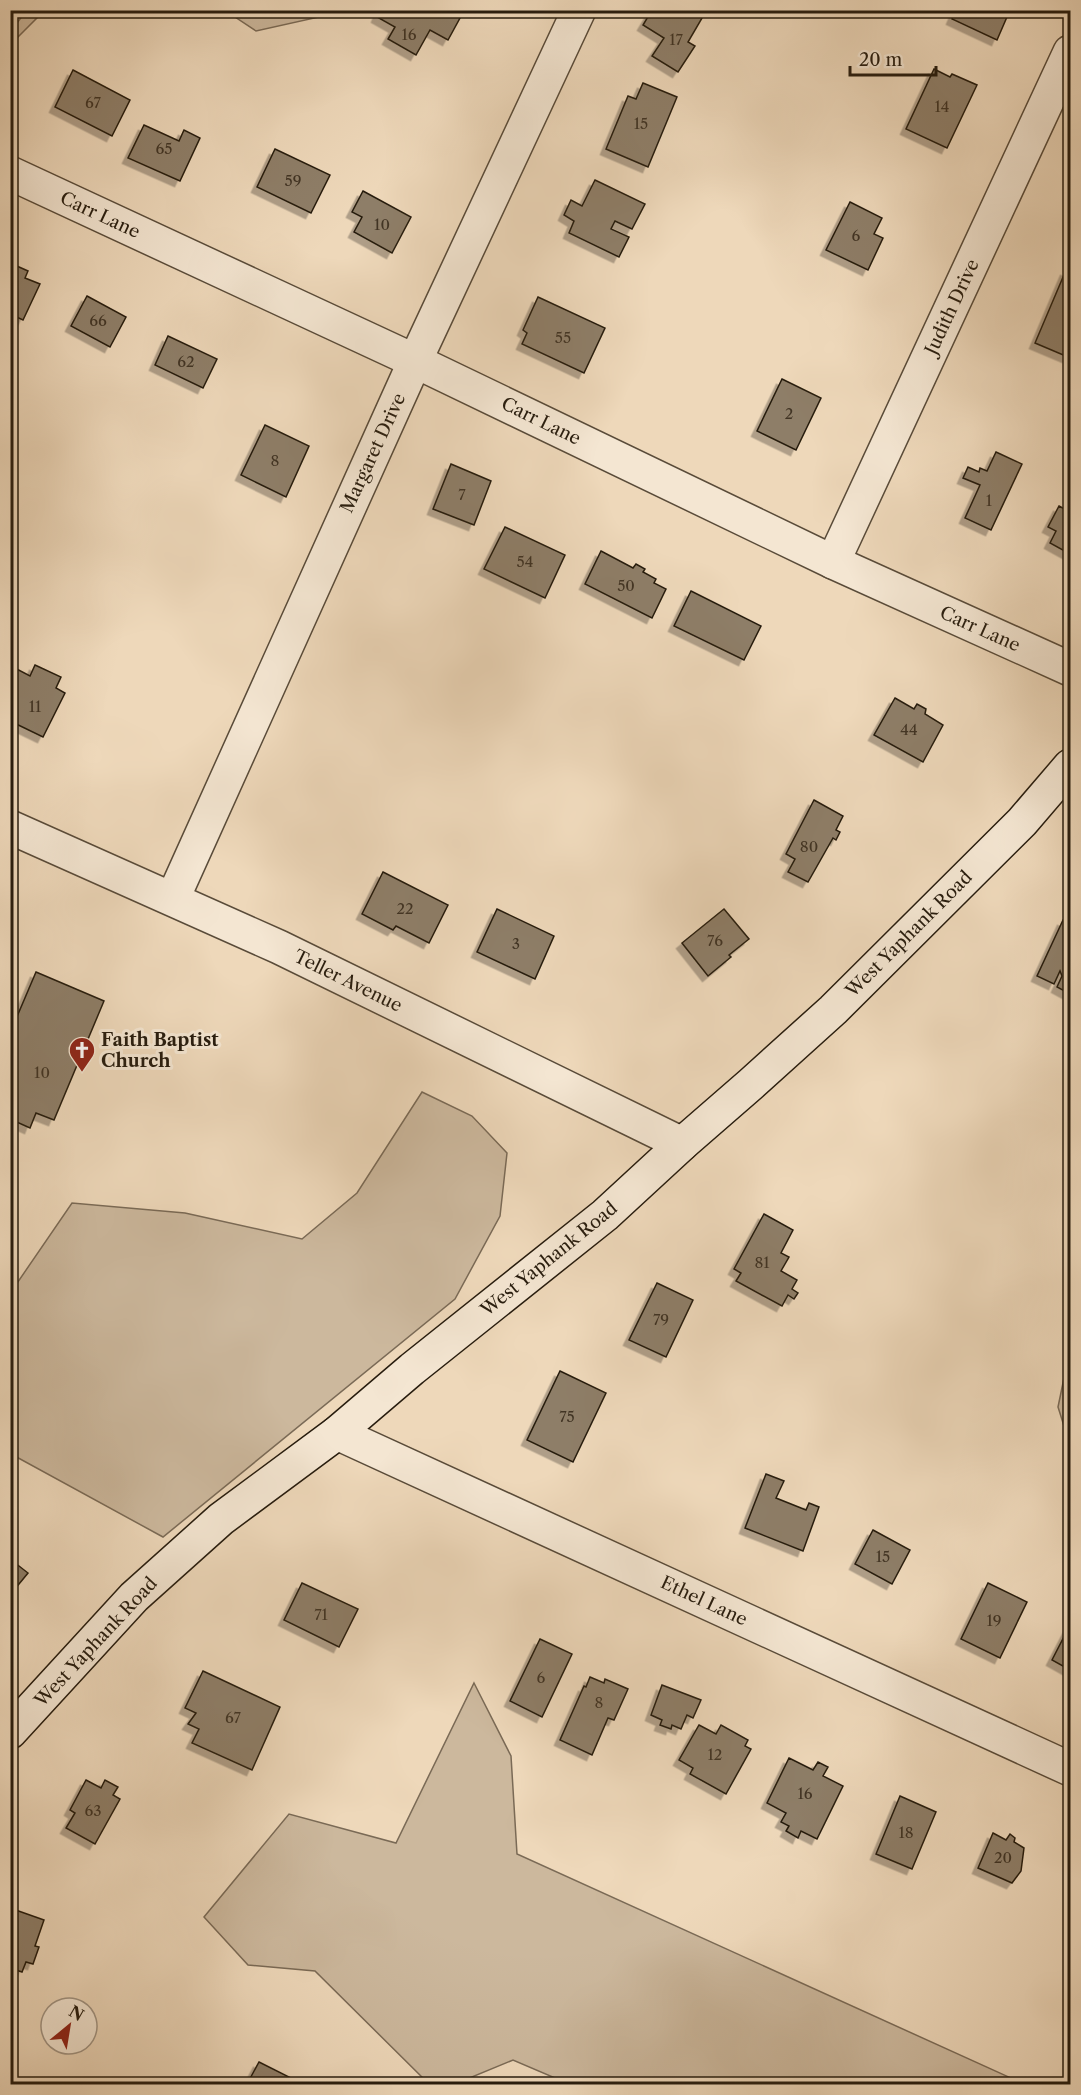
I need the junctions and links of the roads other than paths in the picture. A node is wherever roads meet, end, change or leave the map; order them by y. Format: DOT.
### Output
graph roads {
  1 [pos="579,10"];
  2 [pos="1071,52"];
  3 [pos="10,174"];
  4 [pos="415,361"];
  5 [pos="833,562"];
  6 [pos="1071,669"];
  7 [pos="1071,766"];
  8 [pos="10,827"];
  9 [pos="173,898"];
  10 [pos="681,1144"];
  11 [pos="337,1433"];
  12 [pos="10,1732"];
  13 [pos="1071,1769"];
  1 -- 4 [label="street, Margaret Drive"];
  2 -- 5 [label="street, Judith Drive"];
  3 -- 4 [label="street, Carr Lane"];
  4 -- 5 [label="street, Carr Lane"];
  4 -- 9 [label="street, Margaret Drive"];
  5 -- 6 [label="street, Carr Lane"];
  7 -- 10 [label="street, West Yaphank Road"];
  8 -- 9 [label="street, Teller Avenue"];
  9 -- 10 [label="street, Teller Avenue"];
  10 -- 11 [label="street, West Yaphank Road"];
  11 -- 12 [label="street, West Yaphank Road"];
  11 -- 13 [label="street, Ethel Lane"];
}
